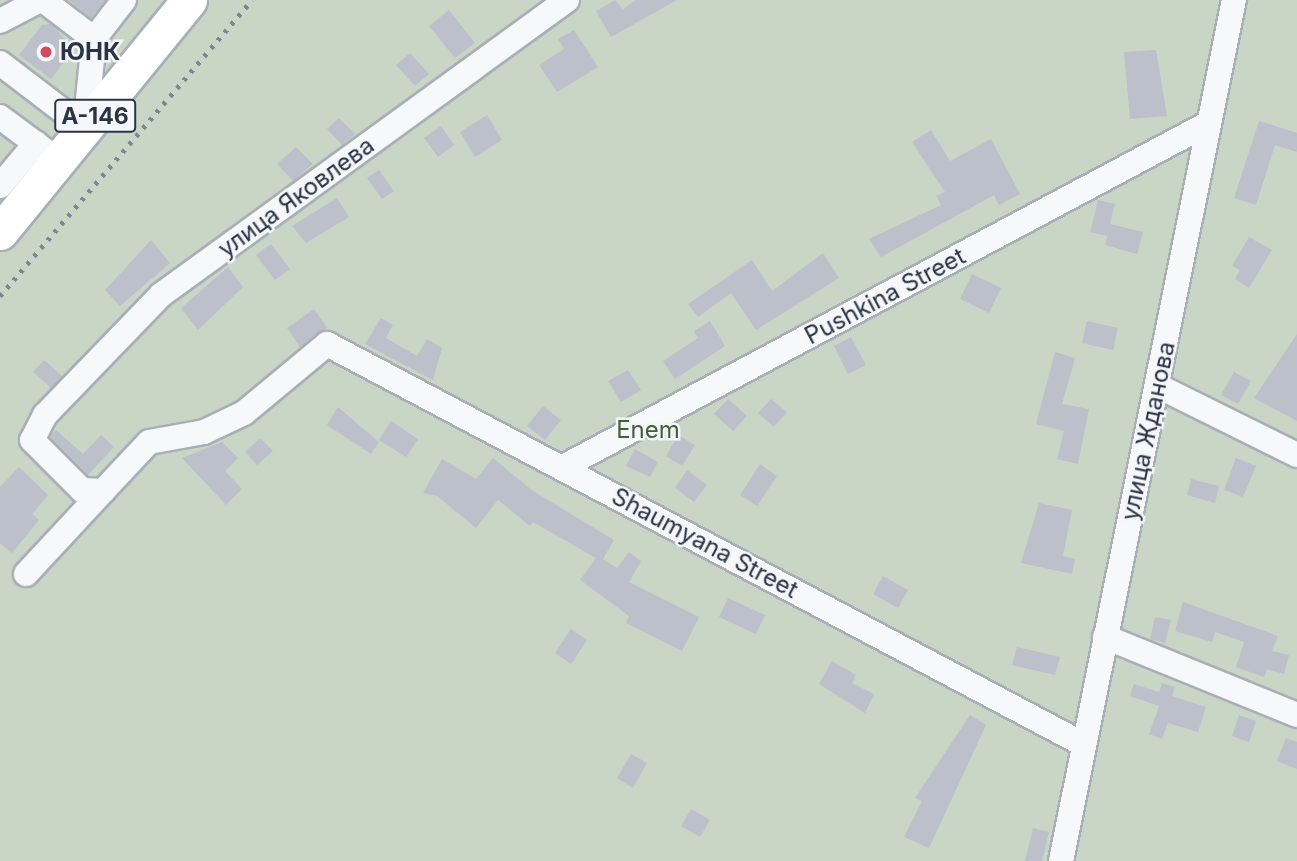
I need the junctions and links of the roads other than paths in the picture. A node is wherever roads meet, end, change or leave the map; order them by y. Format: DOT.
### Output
graph roads {
  1 [pos="42,0"];
  2 [pos="124,0"];
  3 [pos="189,0"];
  4 [pos="567,0"];
  5 [pos="1234,0"];
  6 [pos="0,21"];
  7 [pos="94,39"];
  8 [pos="0,63"];
  9 [pos="0,117"];
  10 [pos="1207,124"];
  11 [pos="85,128"];
  12 [pos="47,152"];
  13 [pos="0,186"];
  14 [pos="0,232"];
  15 [pos="1158,386"];
  16 [pos="1297,455"];
  17 [pos="563,467"];
  18 [pos="103,491"];
  19 [pos="26,574"];
  20 [pos="1105,637"];
  21 [pos="1297,715"];
  22 [pos="1081,743"];
  23 [pos="1061,861"];
  1 -- 6 [label="street"];
  1 -- 7 [label="street"];
  2 -- 7 [label="street"];
  3 -- 11 [label="highway, А-146"];
  4 -- 18 [label="street, улица Яковлева"];
  5 -- 10 [label="street, улица Жданова"];
  7 -- 11 [label="street"];
  8 -- 11 [label="street"];
  9 -- 12 [label="street"];
  10 -- 15 [label="street, улица Жданова"];
  10 -- 17 [label="street, Pushkina Street"];
  11 -- 12 [label="highway, А-146"];
  12 -- 13 [label="street"];
  12 -- 14 [label="highway, А-146"];
  15 -- 16 [label="street"];
  15 -- 20 [label="street, улица Жданова"];
  17 -- 18 [label="street, Shaumyana Street"];
  17 -- 22 [label="street, Shaumyana Street"];
  18 -- 19 [label="street"];
  20 -- 21 [label="street"];
  20 -- 22 [label="street, улица Жданова"];
  22 -- 23 [label="street, улица Жданова"];
}
